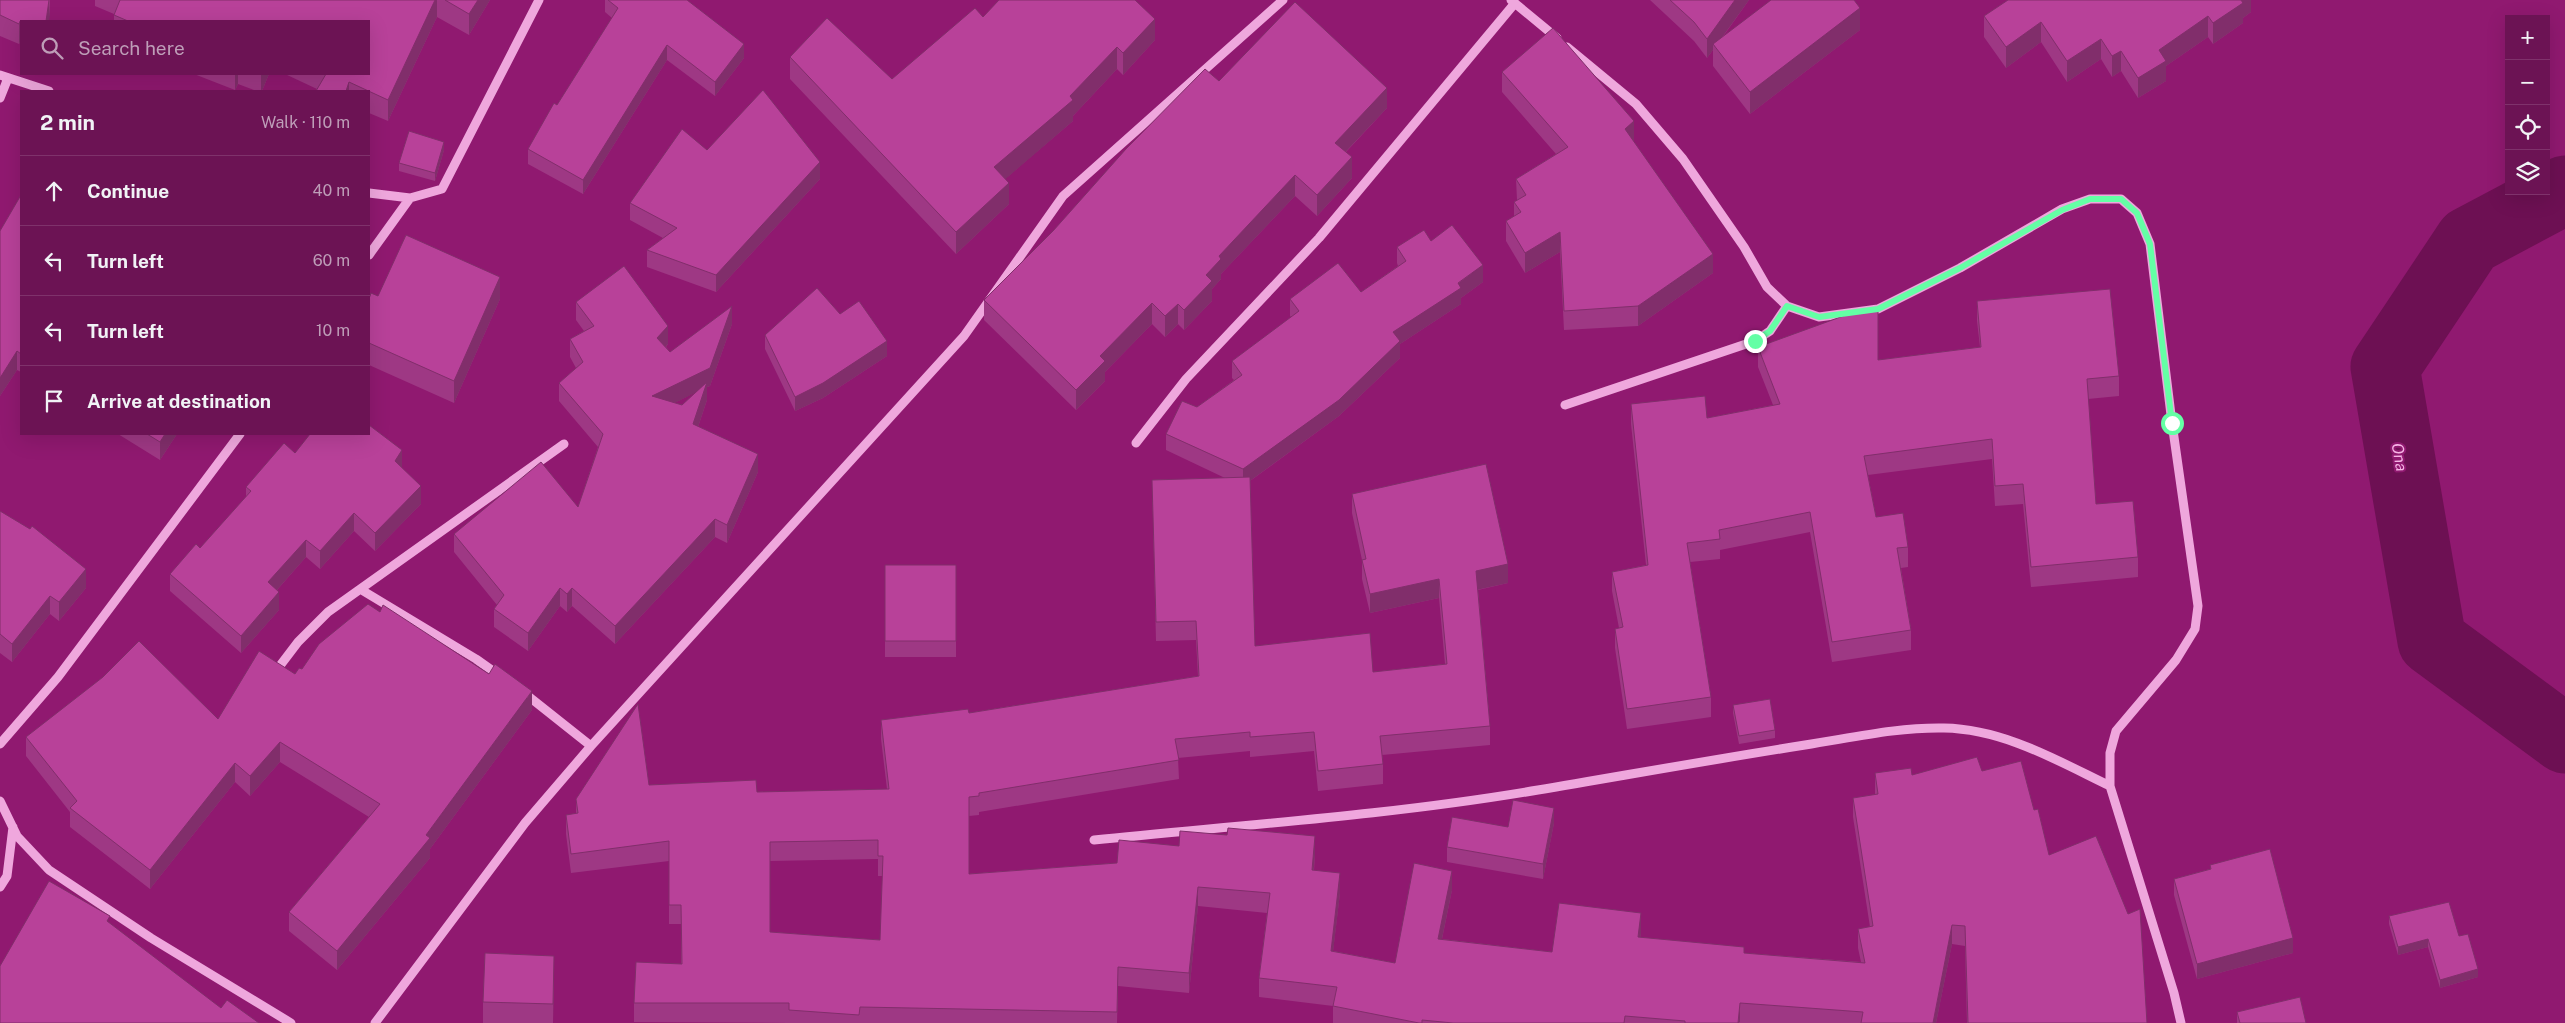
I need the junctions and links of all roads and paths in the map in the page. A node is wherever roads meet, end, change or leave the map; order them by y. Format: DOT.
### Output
graph roads {
  1 [pos="538,0"];
  2 [pos="1283,0"];
  3 [pos="1513,2"];
  4 [pos="4,76"];
  5 [pos="47,90"];
  6 [pos="0,98"];
  7 [pos="370,193"];
  8 [pos="410,198"];
  9 [pos="370,254"];
  10 [pos="1787,306"];
  11 [pos="1565,404"];
  12 [pos="239,435"];
  13 [pos="1136,442"];
  14 [pos="564,444"];
  15 [pos="360,589"];
  16 [pos="279,667"];
  17 [pos="0,744"];
  18 [pos="591,746"];
  19 [pos="2110,786"];
  20 [pos="0,801"];
  21 [pos="13,827"];
  22 [pos="1094,840"];
  23 [pos="0,887"];
  24 [pos="291,1023"];
  25 [pos="375,1023"];
  26 [pos="2181,1023"];
  1 -- 8 [label="street"];
  2 -- 18 [label="street"];
  3 -- 10 [label="street"];
  3 -- 13 [label="street"];
  4 -- 5 [label="street"];
  4 -- 6 [label="street"];
  7 -- 8 [label="street"];
  8 -- 9 [label="street"];
  10 -- 11 [label="street"];
  10 -- 19 [label="street"];
  12 -- 17 [label="street"];
  14 -- 15 [label="street"];
  15 -- 16 [label="street"];
  15 -- 18 [label="street"];
  18 -- 25 [label="street"];
  19 -- 22 [label="street"];
  19 -- 26 [label="street"];
  20 -- 21 [label="street"];
  21 -- 23 [label="street"];
  21 -- 24 [label="street"];
}
